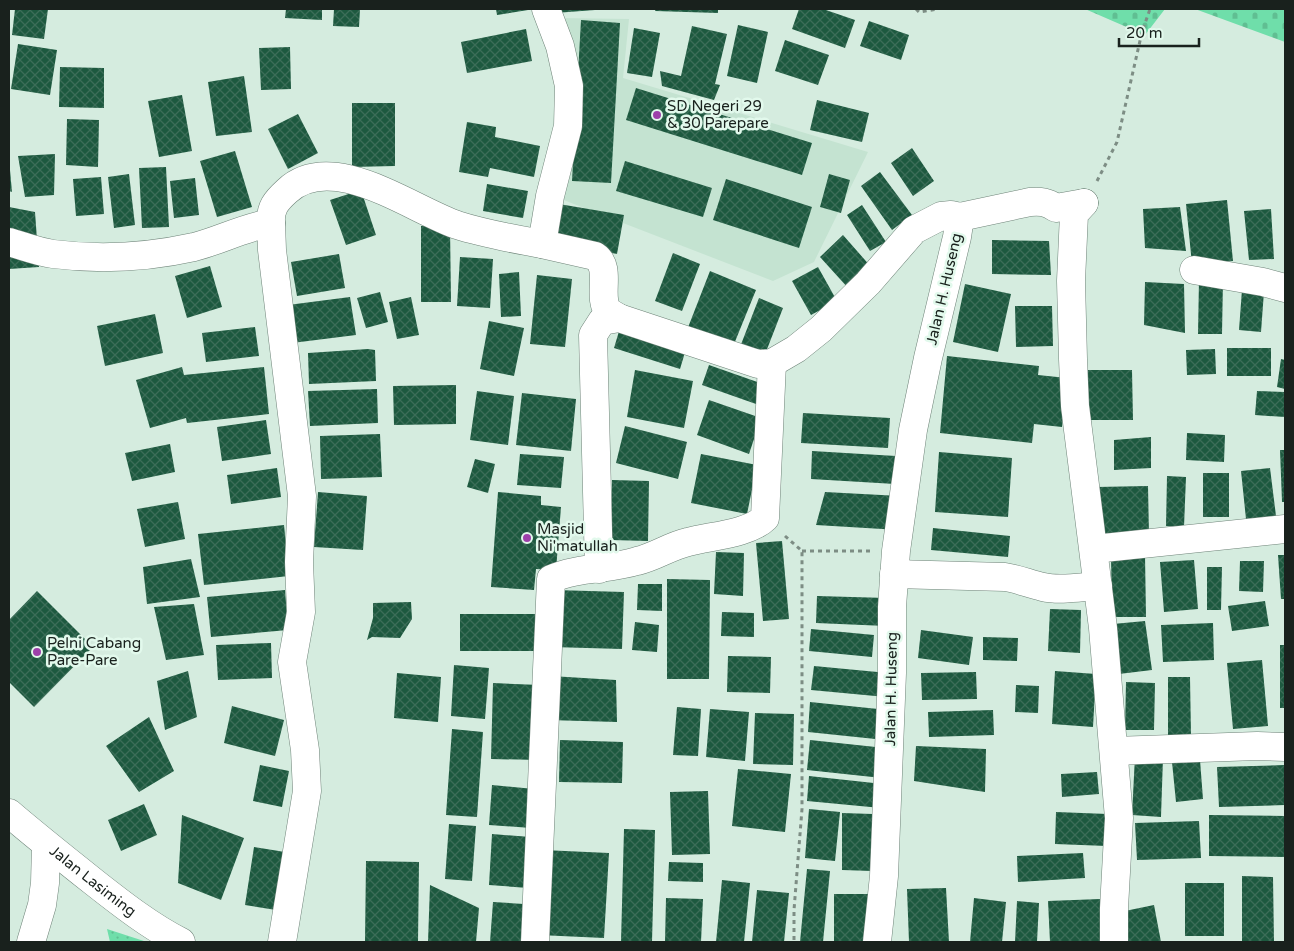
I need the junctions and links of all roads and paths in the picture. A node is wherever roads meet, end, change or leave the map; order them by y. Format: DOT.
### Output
graph roads {
  1 [pos="546,9"];
  2 [pos="916,9"];
  3 [pos="938,9"];
  4 [pos="1150,9"];
  5 [pos="1084,203"];
  6 [pos="960,217"];
  7 [pos="271,223"];
  8 [pos="9,242"];
  9 [pos="542,244"];
  10 [pos="1194,270"];
  11 [pos="1285,288"];
  12 [pos="619,318"];
  13 [pos="772,363"];
  14 [pos="764,518"];
  15 [pos="1285,529"];
  16 [pos="1094,549"];
  17 [pos="802,551"];
  18 [pos="895,562"];
  19 [pos="599,569"];
  20 [pos="1098,586"];
  21 [pos="1285,747"];
  22 [pos="1114,751"];
  23 [pos="9,813"];
  24 [pos="46,845"];
  25 [pos="31,942"];
  26 [pos="181,942"];
  27 [pos="282,942"];
  28 [pos="535,942"];
  29 [pos="794,942"];
  30 [pos="877,942"];
  31 [pos="1114,942"];
  1 -- 9 [label="street"];
  2 -- 3 [label="path"];
  4 -- 5 [label="path"];
  5 -- 6 [label="street"];
  5 -- 16 [label="street"];
  6 -- 13 [label="street, Jalan H. Huseng"];
  6 -- 18 [label="street, Jalan H. Huseng"];
  7 -- 8 [label="street"];
  7 -- 9 [label="street"];
  7 -- 27 [label="street"];
  9 -- 12 [label="street"];
  10 -- 11 [label="street"];
  12 -- 13 [label="street"];
  12 -- 19 [label="street"];
  13 -- 14 [label="street"];
  14 -- 17 [label="path"];
  14 -- 19 [label="street"];
  15 -- 16 [label="street"];
  16 -- 20 [label="street"];
  17 -- 18 [label="path"];
  17 -- 29 [label="path"];
  18 -- 20 [label="street"];
  18 -- 30 [label="street, Jalan H. Huseng"];
  19 -- 28 [label="street"];
  20 -- 22 [label="street"];
  21 -- 22 [label="street"];
  22 -- 31 [label="street"];
  23 -- 24 [label="street, Jalan Lasiming"];
  24 -- 25 [label="street"];
  24 -- 26 [label="street, Jalan Lasiming"];
}
